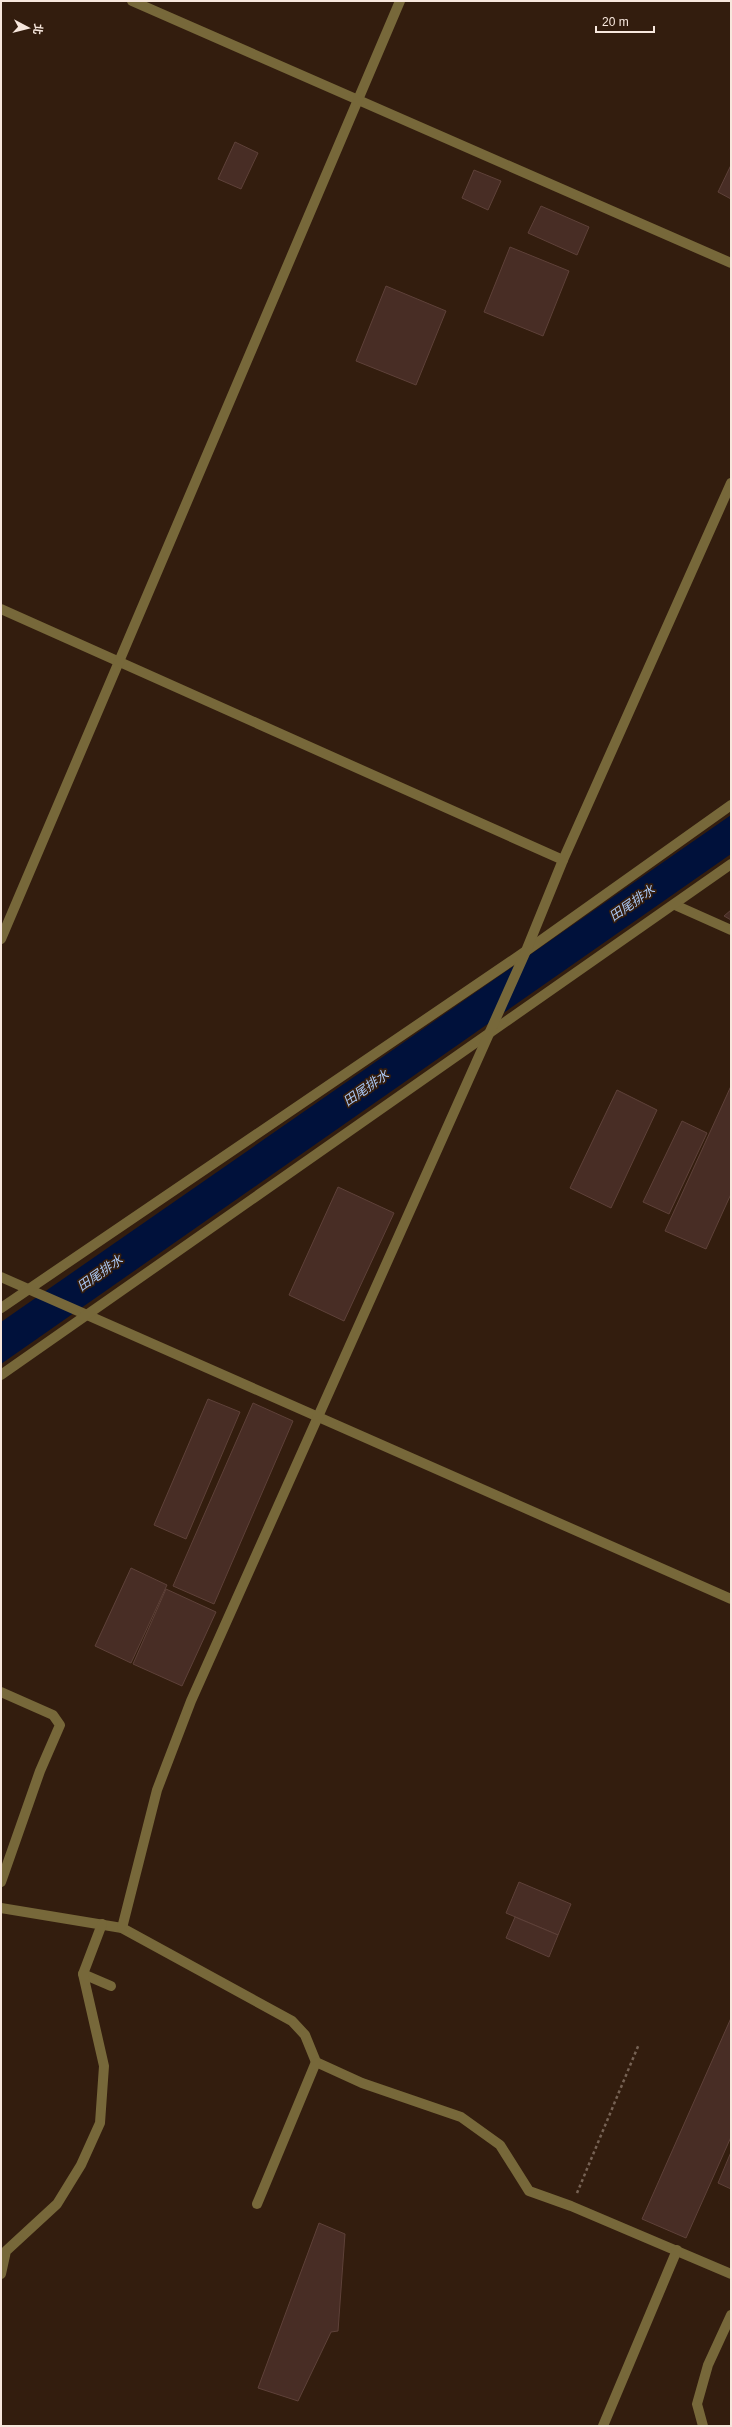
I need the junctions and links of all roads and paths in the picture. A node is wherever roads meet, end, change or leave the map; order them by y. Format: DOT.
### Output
graph roads {
  1 [pos="132,1"];
  2 [pos="400,1"];
  3 [pos="358,98"];
  4 [pos="731,263"];
  5 [pos="731,483"];
  6 [pos="1,609"];
  7 [pos="118,660"];
  8 [pos="731,805"];
  9 [pos="563,860"];
  10 [pos="731,864"];
  11 [pos="675,905"];
  12 [pos="731,930"];
  13 [pos="1,940"];
  14 [pos="526,951"];
  15 [pos="487,1036"];
  16 [pos="1,1277"];
  17 [pos="28,1289"];
  18 [pos="1,1308"];
  19 [pos="85,1315"];
  20 [pos="1,1375"];
  21 [pos="316,1417"];
  22 [pos="731,1598"];
  23 [pos="1,1692"];
  24 [pos="1,1882"];
  25 [pos="1,1908"];
  26 [pos="102,1924"];
  27 [pos="122,1928"];
  28 [pos="83,1974"];
  29 [pos="111,1986"];
  30 [pos="639,2044"];
  31 [pos="316,2062"];
  32 [pos="257,2204"];
  33 [pos="572,2206"];
  34 [pos="677,2250"];
  35 [pos="1,2274"];
  36 [pos="731,2274"];
  37 [pos="731,2315"];
  38 [pos="603,2426"];
  39 [pos="703,2426"];
  1 -- 3 [label="street"];
  2 -- 3 [label="street"];
  3 -- 4 [label="street"];
  3 -- 7 [label="street"];
  5 -- 9 [label="street"];
  6 -- 7 [label="street"];
  7 -- 9 [label="street"];
  7 -- 13 [label="street"];
  8 -- 14 [label="street"];
  9 -- 14 [label="street"];
  10 -- 11 [label="street"];
  11 -- 12 [label="street"];
  11 -- 15 [label="street"];
  14 -- 15 [label="street"];
  14 -- 17 [label="street"];
  15 -- 19 [label="street"];
  15 -- 21 [label="street"];
  16 -- 17 [label="street"];
  17 -- 18 [label="street"];
  17 -- 19 [label="street"];
  19 -- 20 [label="street"];
  19 -- 21 [label="street"];
  21 -- 22 [label="street"];
  21 -- 27 [label="street"];
  23 -- 24 [label="street"];
  25 -- 26 [label="street"];
  26 -- 27 [label="street"];
  26 -- 28 [label="street"];
  27 -- 31 [label="street"];
  28 -- 29 [label="street"];
  28 -- 35 [label="street"];
  30 -- 33 [label="path"];
  31 -- 32 [label="street"];
  31 -- 33 [label="street"];
  33 -- 34 [label="street"];
  34 -- 36 [label="street"];
  34 -- 38 [label="street"];
  37 -- 39 [label="street"];
}
